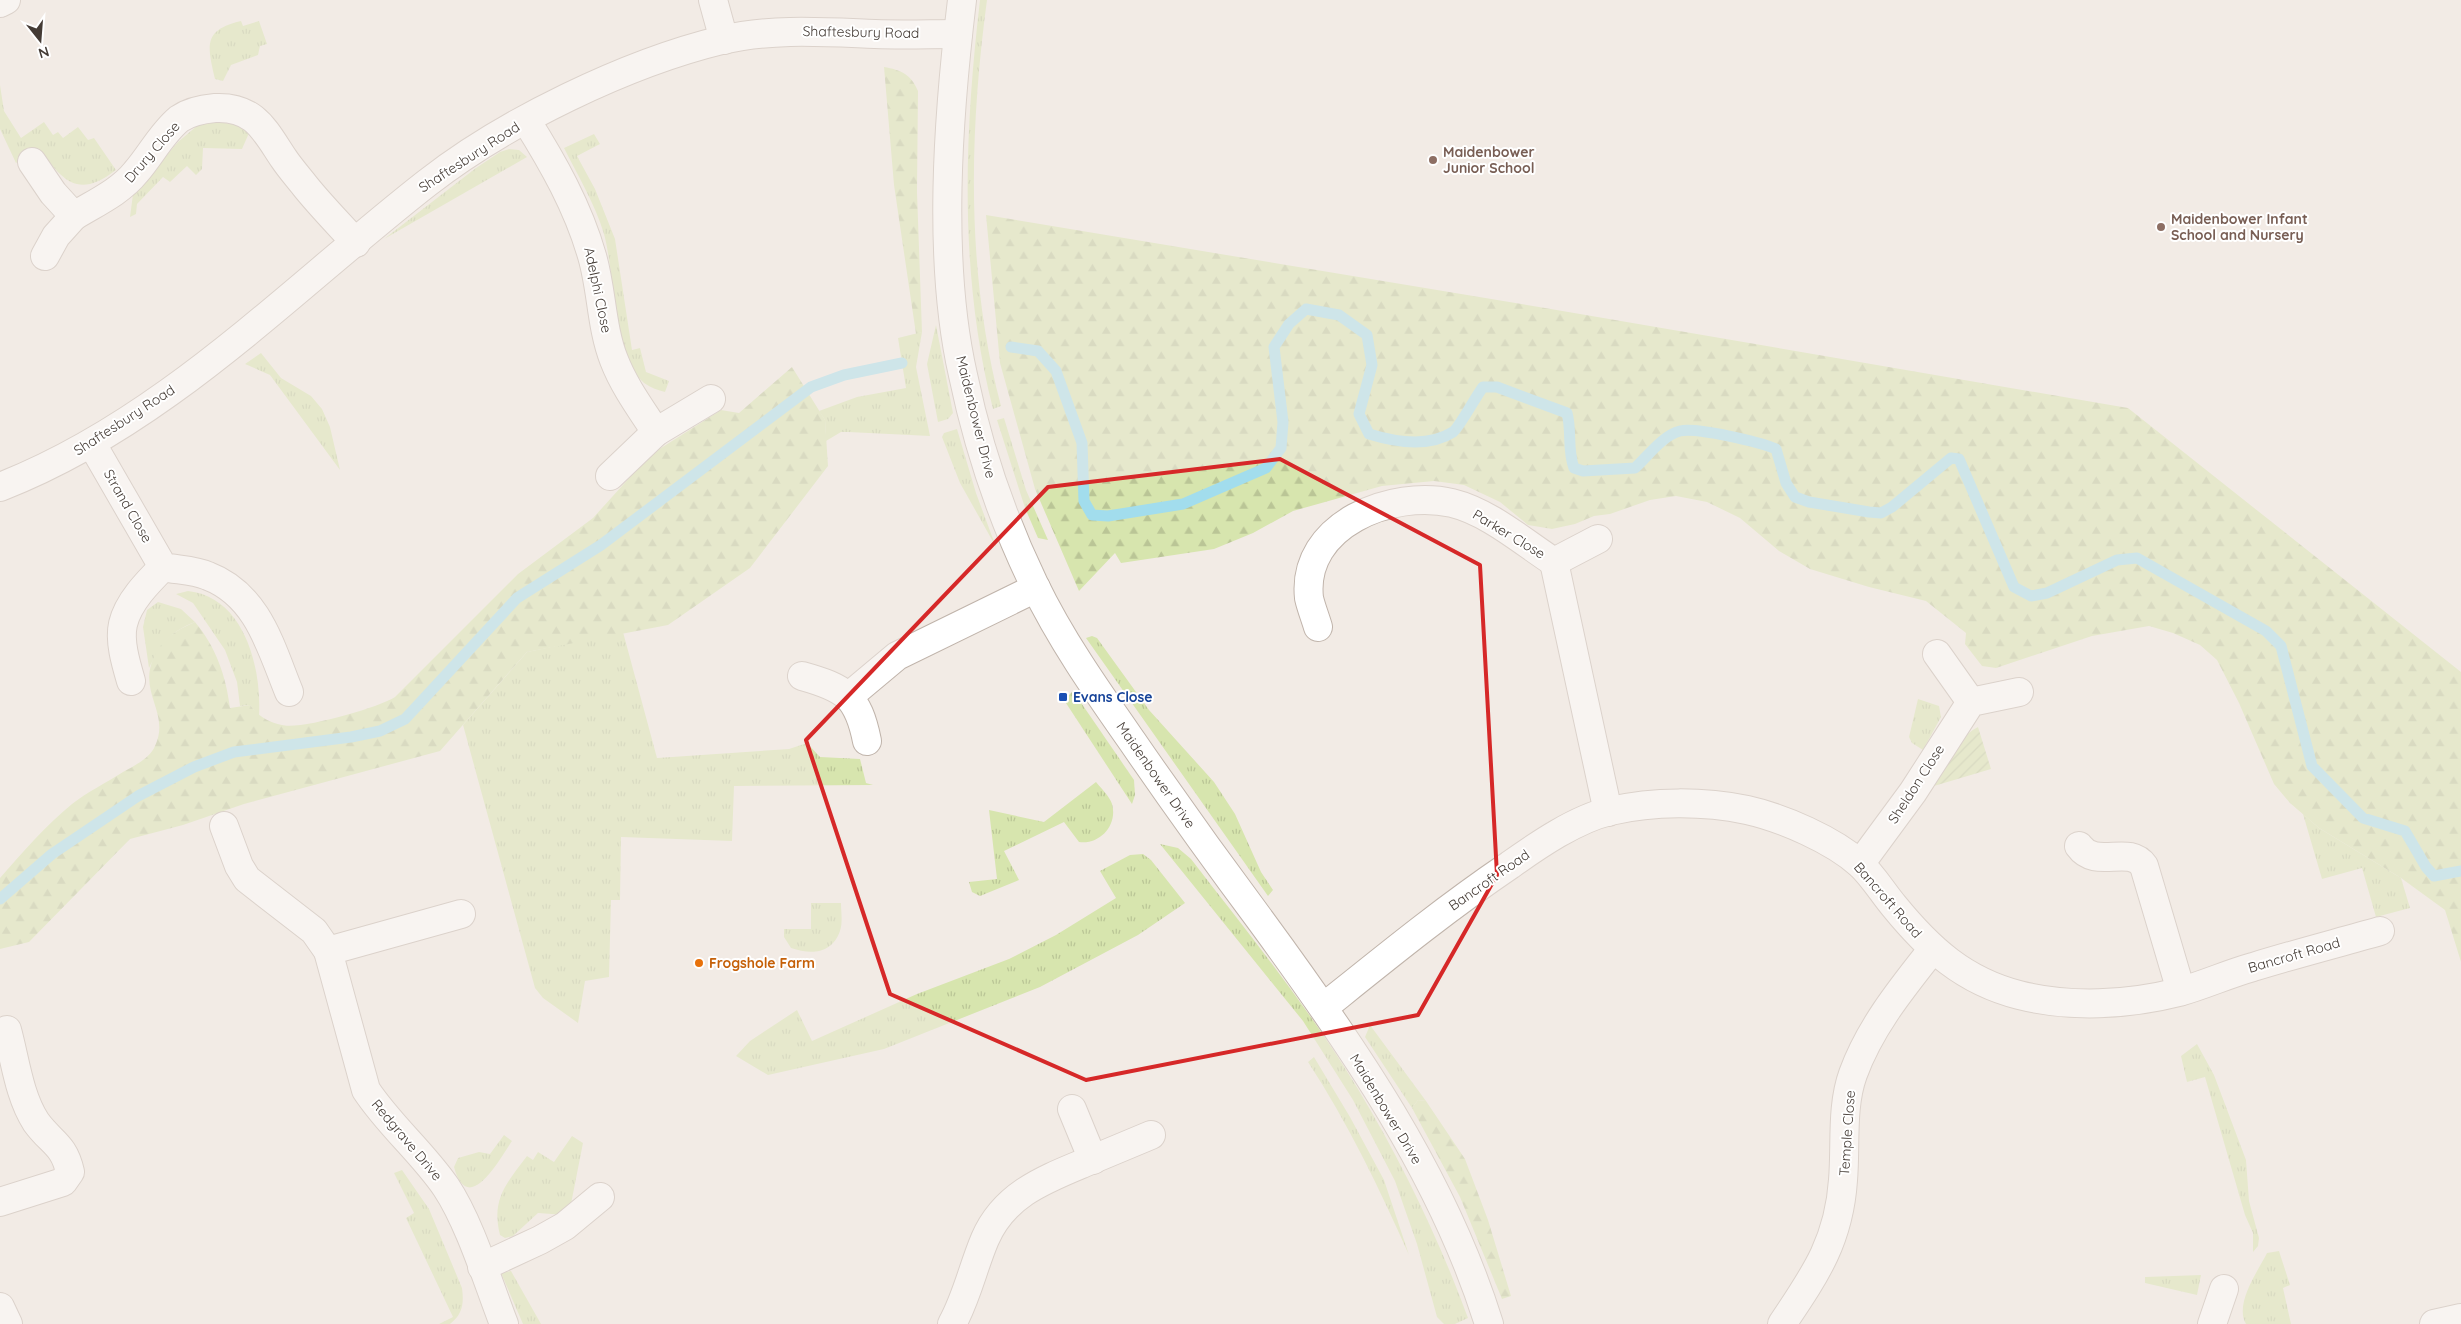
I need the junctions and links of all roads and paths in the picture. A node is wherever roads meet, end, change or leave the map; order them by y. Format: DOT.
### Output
graph roads {
  1 [pos="6,0"];
  2 [pos="713,0"];
  3 [pos="962,0"];
  4 [pos="0,3"];
  5 [pos="958,34"];
  6 [pos="724,40"];
  7 [pos="526,120"];
  8 [pos="32,162"];
  9 [pos="74,216"];
  10 [pos="356,243"];
  11 [pos="45,256"];
  12 [pos="711,399"];
  13 [pos="656,432"];
  14 [pos="92,444"];
  15 [pos="610,476"];
  16 [pos="0,487"];
  17 [pos="1598,539"];
  18 [pos="1554,562"];
  19 [pos="163,567"];
  20 [pos="1036,588"];
  21 [pos="1318,627"];
  22 [pos="1937,654"];
  23 [pos="802,676"];
  24 [pos="131,681"];
  25 [pos="289,692"];
  26 [pos="2019,692"];
  27 [pos="848,697"];
  28 [pos="1970,702"];
  29 [pos="867,741"];
  30 [pos="1608,812"];
  31 [pos="224,826"];
  32 [pos="2080,846"];
  33 [pos="1860,864"];
  34 [pos="461,914"];
  35 [pos="2380,931"];
  36 [pos="1932,950"];
  37 [pos="328,951"];
  38 [pos="2180,991"];
  39 [pos="1324,1007"];
  40 [pos="7,1030"];
  41 [pos="1072,1109"];
  42 [pos="1151,1135"];
  43 [pos="1092,1160"];
  44 [pos="600,1197"];
  45 [pos="0,1202"];
  46 [pos="482,1267"];
  47 [pos="2224,1289"];
  48 [pos="0,1307"];
  49 [pos="2461,1318"];
  50 [pos="8,1324"];
  51 [pos="504,1324"];
  52 [pos="952,1324"];
  53 [pos="1489,1324"];
  54 [pos="1782,1324"];
  55 [pos="2212,1324"];
  56 [pos="2434,1324"];
  1 -- 4 [label="street"];
  2 -- 6 [label="street"];
  3 -- 5 [label="street, Maidenbower Drive"];
  5 -- 6 [label="street, Shaftesbury Road"];
  5 -- 20 [label="street, Maidenbower Drive"];
  6 -- 7 [label="street, Shaftesbury Road"];
  7 -- 10 [label="street, Shaftesbury Road"];
  7 -- 13 [label="street, Adelphi Close"];
  8 -- 9 [label="street"];
  9 -- 10 [label="street, Drury Close"];
  9 -- 11 [label="street, Drury Close"];
  10 -- 14 [label="street, Shaftesbury Road"];
  12 -- 13 [label="street"];
  13 -- 15 [label="street"];
  14 -- 16 [label="street, Shaftesbury Road"];
  14 -- 19 [label="street, Strand Close"];
  17 -- 18 [label="street, Parker Close"];
  18 -- 21 [label="street, Parker Close"];
  18 -- 30 [label="street, Parker Close"];
  19 -- 24 [label="street"];
  19 -- 25 [label="street"];
  20 -- 27 [label="street"];
  20 -- 39 [label="street, Maidenbower Drive"];
  22 -- 28 [label="street"];
  23 -- 27 [label="street"];
  26 -- 28 [label="street"];
  27 -- 29 [label="street"];
  28 -- 33 [label="street, Sheldon Close"];
  30 -- 33 [label="street, Bancroft Road"];
  30 -- 39 [label="street, Bancroft Road"];
  31 -- 37 [label="street, Redgrave Drive"];
  32 -- 38 [label="street"];
  33 -- 36 [label="street, Bancroft Road"];
  34 -- 37 [label="street"];
  35 -- 38 [label="street, Bancroft Road"];
  36 -- 38 [label="street, Bancroft Road"];
  36 -- 54 [label="street, Temple Close"];
  37 -- 46 [label="street, Redgrave Drive"];
  39 -- 53 [label="street, Maidenbower Drive"];
  40 -- 45 [label="street"];
  41 -- 43 [label="street"];
  42 -- 43 [label="street"];
  43 -- 52 [label="street"];
  44 -- 46 [label="street"];
  46 -- 51 [label="street, Redgrave Drive"];
  47 -- 55 [label="street"];
  48 -- 50 [label="street"];
  49 -- 56 [label="street"];
}
